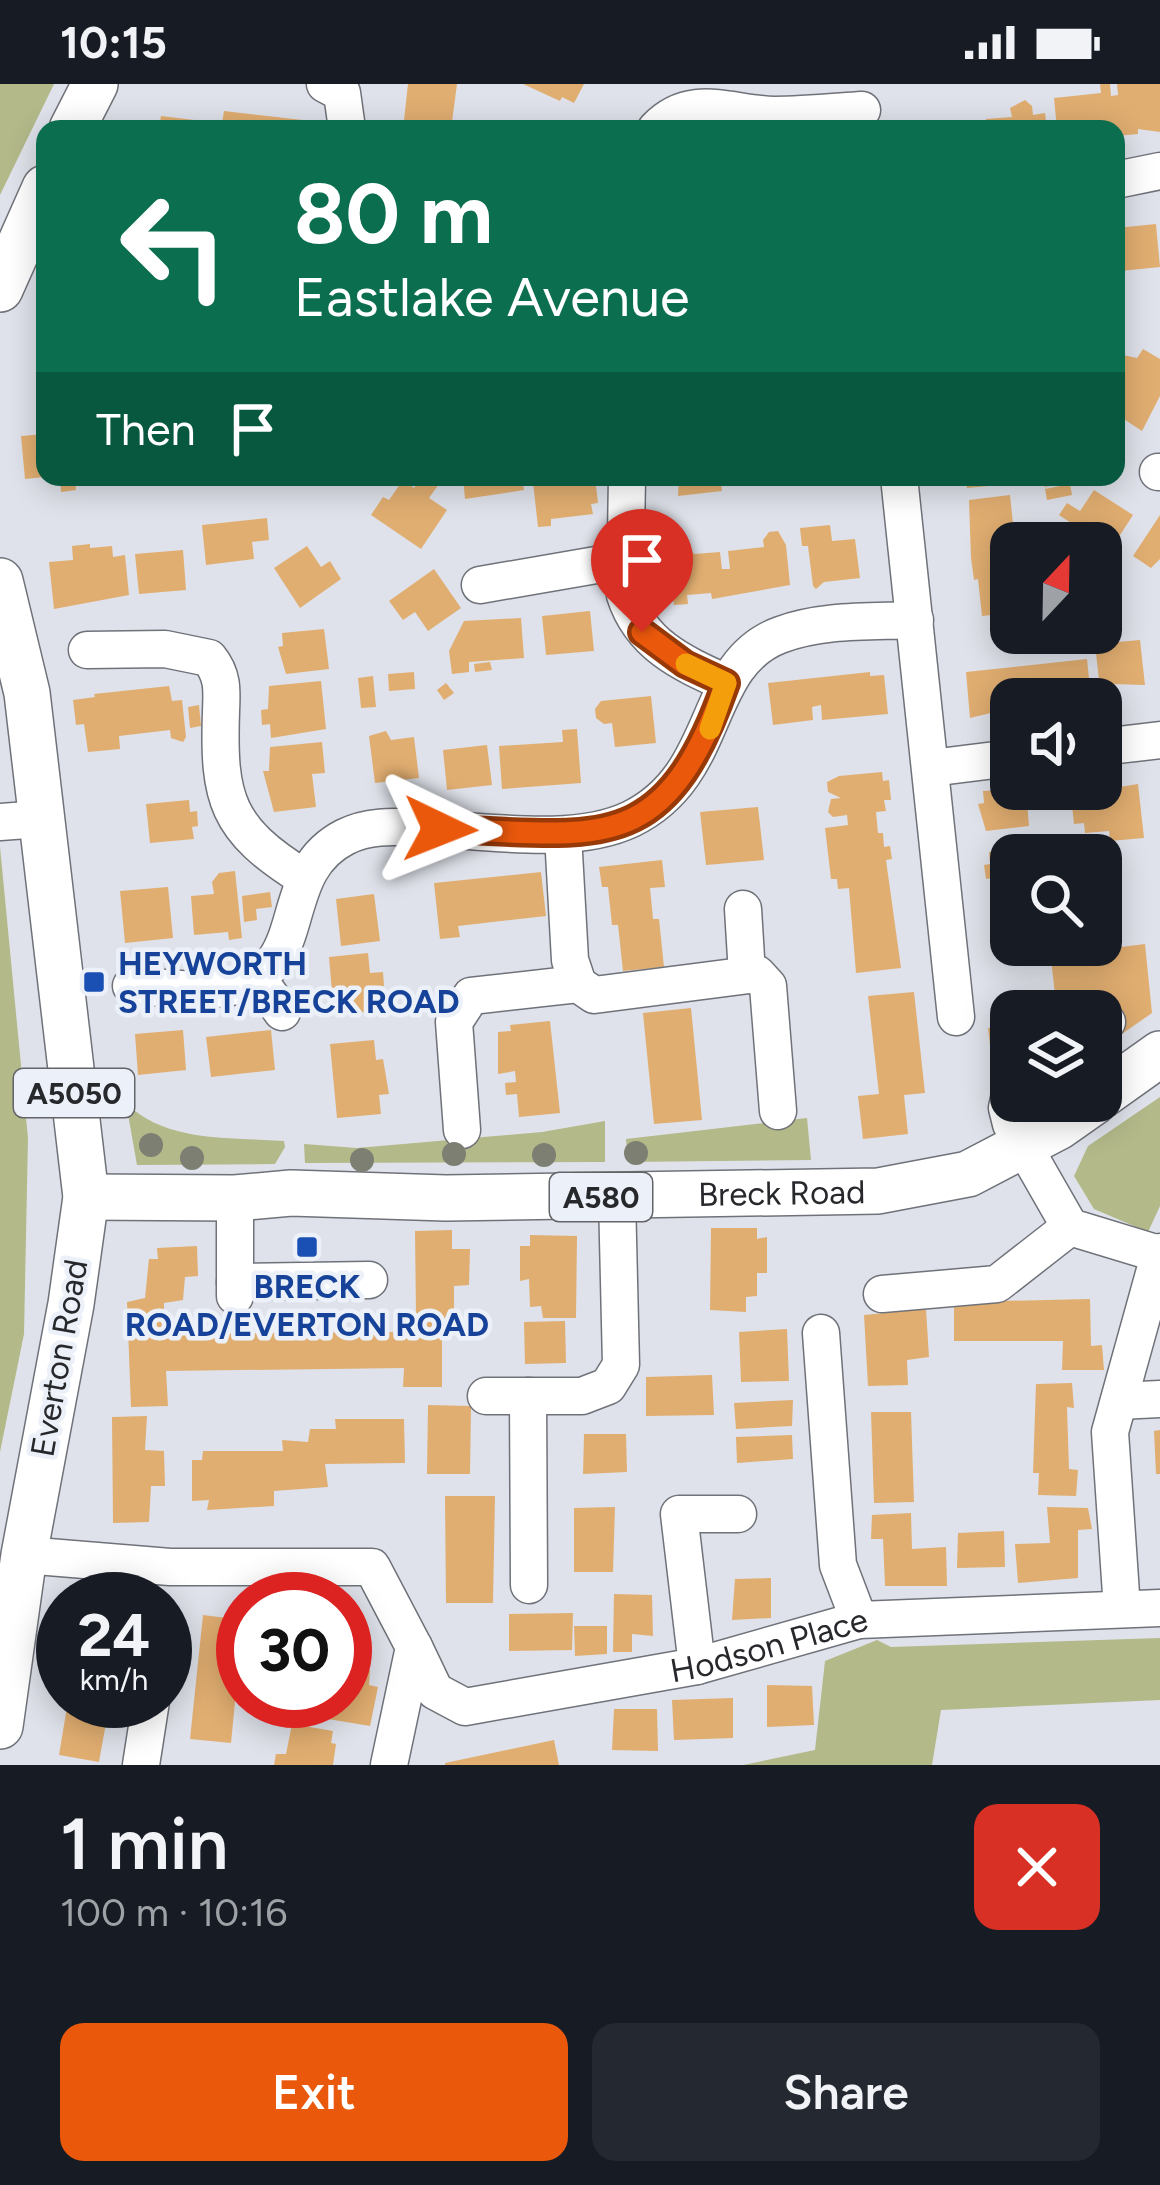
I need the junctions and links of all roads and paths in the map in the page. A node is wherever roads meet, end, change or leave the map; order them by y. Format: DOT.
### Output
graph roads {
  1 [pos="95,84"];
  2 [pos="861,108"];
  3 [pos="77,120"];
  4 [pos="664,120"];
  5 [pos="1160,172"];
  6 [pos="1125,178"];
  7 [pos="36,208"];
  8 [pos="0,289"];
  9 [pos="627,486"];
  10 [pos="900,486"];
  11 [pos="625,560"];
  12 [pos="0,581"];
  13 [pos="480,585"];
  14 [pos="915,620"];
  15 [pos="87,650"];
  16 [pos="726,683"];
  17 [pos="1160,740"];
  18 [pos="1122,745"];
  19 [pos="990,761"];
  20 [pos="932,768"];
  21 [pos="20,820"];
  22 [pos="563,835"];
  23 [pos="303,877"];
  24 [pos="743,908"];
  25 [pos="747,974"];
  26 [pos="256,976"];
  27 [pos="578,984"];
  28 [pos="131,986"];
  29 [pos="282,1012"];
  30 [pos="956,1017"];
  31 [pos="1160,1054"];
  32 [pos="1122,1082"];
  33 [pos="778,1111"];
  34 [pos="1010,1122"];
  35 [pos="1061,1122"];
  36 [pos="462,1130"];
  37 [pos="1022,1146"];
  38 [pos="86,1197"];
  39 [pos="617,1197"];
  40 [pos="235,1198"];
  41 [pos="1070,1227"];
  42 [pos="1160,1253"];
  43 [pos="369,1280"];
  44 [pos="881,1294"];
  45 [pos="821,1333"];
  46 [pos="486,1396"];
  47 [pos="529,1396"];
  48 [pos="1160,1399"];
  49 [pos="1119,1401"];
  50 [pos="738,1514"];
  51 [pos="24,1555"];
  52 [pos="108,1572"];
  53 [pos="192,1582"];
  54 [pos="529,1586"];
  55 [pos="1160,1608"];
  56 [pos="1122,1609"];
  57 [pos="859,1619"];
  58 [pos="415,1647"];
  59 [pos="697,1666"];
  60 [pos="0,1726"];
  61 [pos="147,1728"];
  62 [pos="142,1765"];
  63 [pos="389,1765"];
  1 -- 3 [label="main road"];
  2 -- 4 [label="street"];
  5 -- 6 [label="street"];
  7 -- 8 [label="main road"];
  9 -- 11 [label="street"];
  10 -- 14 [label="street"];
  11 -- 13 [label="street"];
  11 -- 16 [label="street"];
  12 -- 21 [label="main road, A5050"];
  14 -- 16 [label="street"];
  14 -- 20 [label="street"];
  15 -- 23 [label="street"];
  16 -- 22 [label="street"];
  17 -- 18 [label="street"];
  19 -- 20 [label="street"];
  20 -- 30 [label="street"];
  21 -- 38 [label="main road, Everton Road / A5050"];
  22 -- 23 [label="street"];
  22 -- 27 [label="street"];
  23 -- 26 [label="street"];
  24 -- 25 [label="street"];
  25 -- 27 [label="street"];
  25 -- 33 [label="street"];
  26 -- 28 [label="street"];
  26 -- 29 [label="street"];
  27 -- 36 [label="street"];
  31 -- 32 [label="main road, Breck Road / A580"];
  34 -- 37 [label="street"];
  35 -- 37 [label="main road, Breck Road / A580"];
  37 -- 39 [label="main road, Breck Road / A580"];
  37 -- 41 [label="street"];
  38 -- 40 [label="main road, Breck Road / A580"];
  38 -- 51 [label="main road, Everton Road"];
  39 -- 40 [label="main road, Breck Road / A580"];
  39 -- 47 [label="street"];
  40 -- 43 [label="street"];
  41 -- 42 [label="street"];
  41 -- 44 [label="street"];
  42 -- 49 [label="street"];
  45 -- 57 [label="street"];
  46 -- 47 [label="street"];
  47 -- 54 [label="street"];
  48 -- 49 [label="street"];
  49 -- 56 [label="street"];
  50 -- 59 [label="street"];
  51 -- 52 [label="street"];
  51 -- 60 [label="main road, Everton Road"];
  53 -- 58 [label="street, Hodson Place"];
  55 -- 56 [label="street, Hodson Place"];
  56 -- 57 [label="street, Hodson Place"];
  57 -- 59 [label="street, Hodson Place"];
  58 -- 59 [label="street, Hodson Place"];
  58 -- 63 [label="street"];
  61 -- 62 [label="street"];
}
